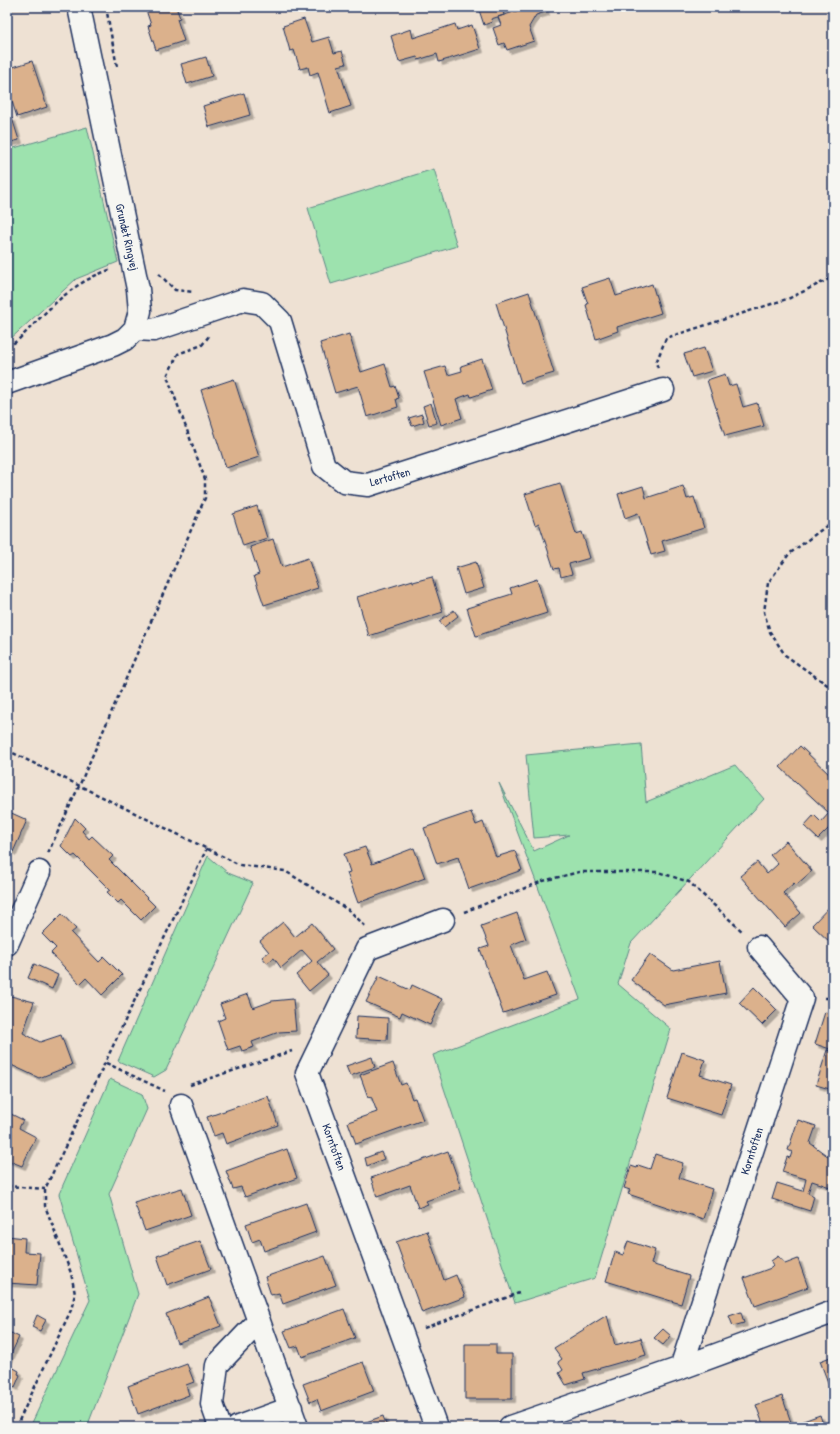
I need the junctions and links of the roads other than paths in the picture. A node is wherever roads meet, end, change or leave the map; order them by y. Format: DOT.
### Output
graph roads {
  1 [pos="79,7"];
  2 [pos="135,329"];
  3 [pos="7,383"];
  4 [pos="663,390"];
  5 [pos="39,872"];
  6 [pos="443,920"];
  7 [pos="7,944"];
  8 [pos="759,947"];
  9 [pos="179,1094"];
  10 [pos="833,1312"];
  11 [pos="259,1321"];
  12 [pos="681,1368"];
  13 [pos="294,1418"];
  14 [pos="220,1427"];
  15 [pos="238,1427"];
  16 [pos="436,1427"];
  17 [pos="510,1427"];
  1 -- 2 [label="street, Grundet Ringvej"];
  2 -- 3 [label="street"];
  2 -- 4 [label="street, Lertoften"];
  5 -- 7 [label="street"];
  6 -- 16 [label="street, Korntoften"];
  8 -- 12 [label="street, Korntoften"];
  9 -- 11 [label="street"];
  10 -- 12 [label="street"];
  11 -- 13 [label="street"];
  11 -- 14 [label="street"];
  12 -- 17 [label="street"];
  13 -- 15 [label="street"];
}
